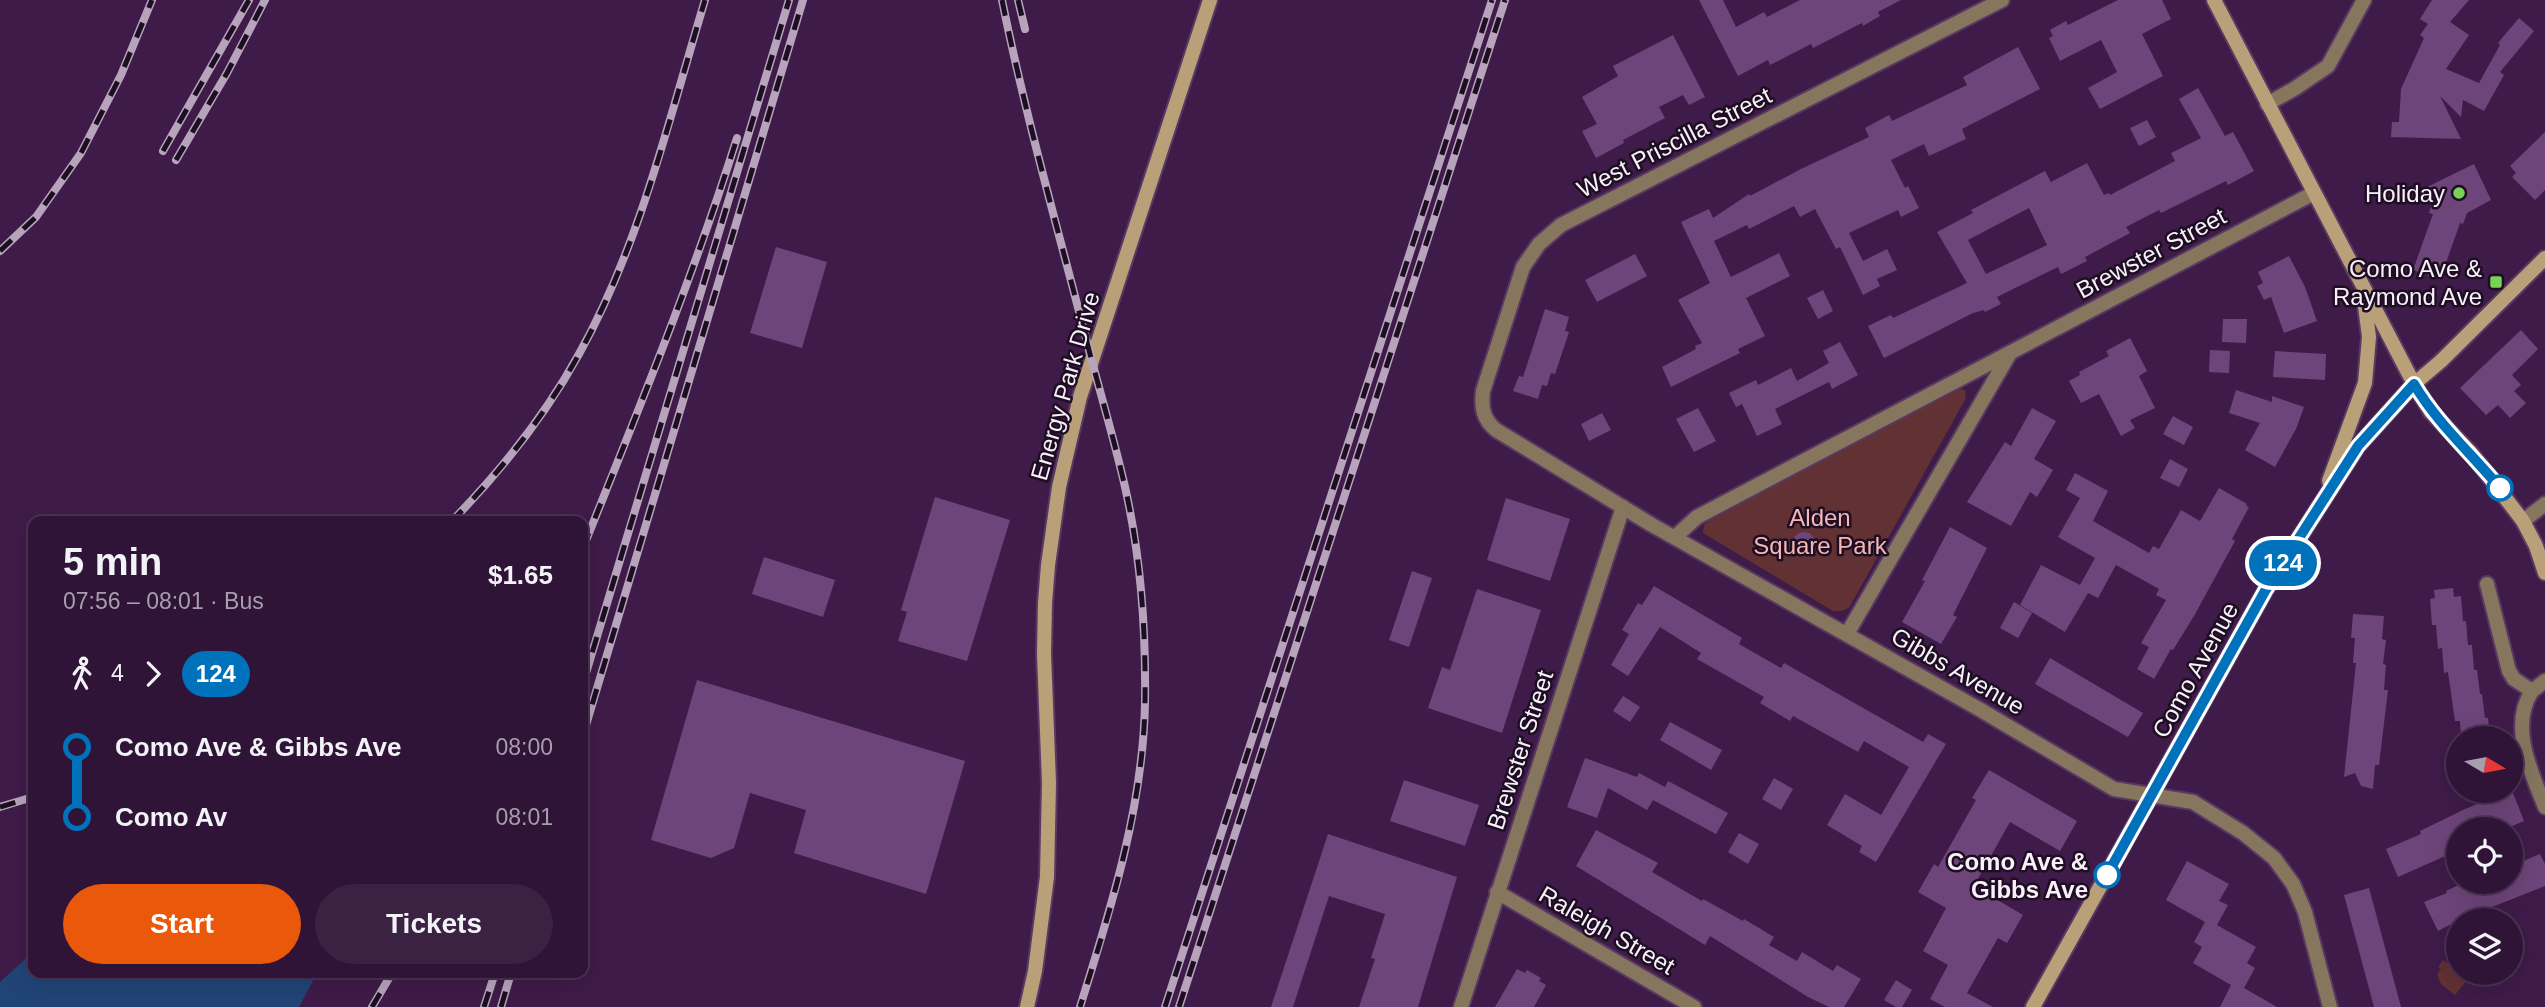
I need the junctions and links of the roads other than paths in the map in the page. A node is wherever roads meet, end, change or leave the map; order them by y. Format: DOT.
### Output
graph roads {
  1 [pos="1210,0"];
  2 [pos="2002,0"];
  3 [pos="2214,0"];
  4 [pos="2364,0"];
  5 [pos="2267,104"];
  6 [pos="2314,193"];
  7 [pos="2545,258"];
  8 [pos="2362,286"];
  9 [pos="2010,353"];
  10 [pos="2414,384"];
  11 [pos="1486,421"];
  12 [pos="2325,495"];
  13 [pos="2545,504"];
  14 [pos="1623,507"];
  15 [pos="2523,521"];
  16 [pos="1675,537"];
  17 [pos="2545,573"];
  18 [pos="2487,583"];
  19 [pos="1847,634"];
  20 [pos="2545,681"];
  21 [pos="2532,691"];
  22 [pos="2151,795"];
  23 [pos="2545,807"];
  24 [pos="1497,892"];
  25 [pos="1027,1007"];
  26 [pos="1461,1007"];
  27 [pos="1694,1007"];
  28 [pos="2033,1007"];
  29 [pos="2330,1007"];
  1 -- 25 [label="street, Energy Park Drive"];
  2 -- 11 [label="street, West Priscilla Street"];
  3 -- 5 [label="street"];
  4 -- 5 [label="street"];
  5 -- 6 [label="street"];
  6 -- 8 [label="street"];
  6 -- 9 [label="street, Brewster Street"];
  7 -- 10 [label="street, Como Avenue"];
  8 -- 10 [label="street"];
  8 -- 12 [label="street"];
  9 -- 16 [label="street, Brewster Street"];
  9 -- 19 [label="street"];
  10 -- 12 [label="street, Como Avenue"];
  10 -- 15 [label="street"];
  11 -- 14 [label="street, Gibbs Avenue"];
  12 -- 22 [label="street, Como Avenue"];
  13 -- 15 [label="street"];
  14 -- 16 [label="street, Gibbs Avenue"];
  14 -- 24 [label="street, Brewster Street"];
  15 -- 17 [label="street"];
  16 -- 19 [label="street, Gibbs Avenue"];
  18 -- 21 [label="street"];
  19 -- 22 [label="street, Gibbs Avenue"];
  20 -- 21 [label="street"];
  21 -- 23 [label="street"];
  22 -- 28 [label="street, Como Avenue"];
  22 -- 29 [label="street, Gibbs Avenue"];
  24 -- 26 [label="street, Brewster Street"];
  24 -- 27 [label="street, Raleigh Street"];
}
